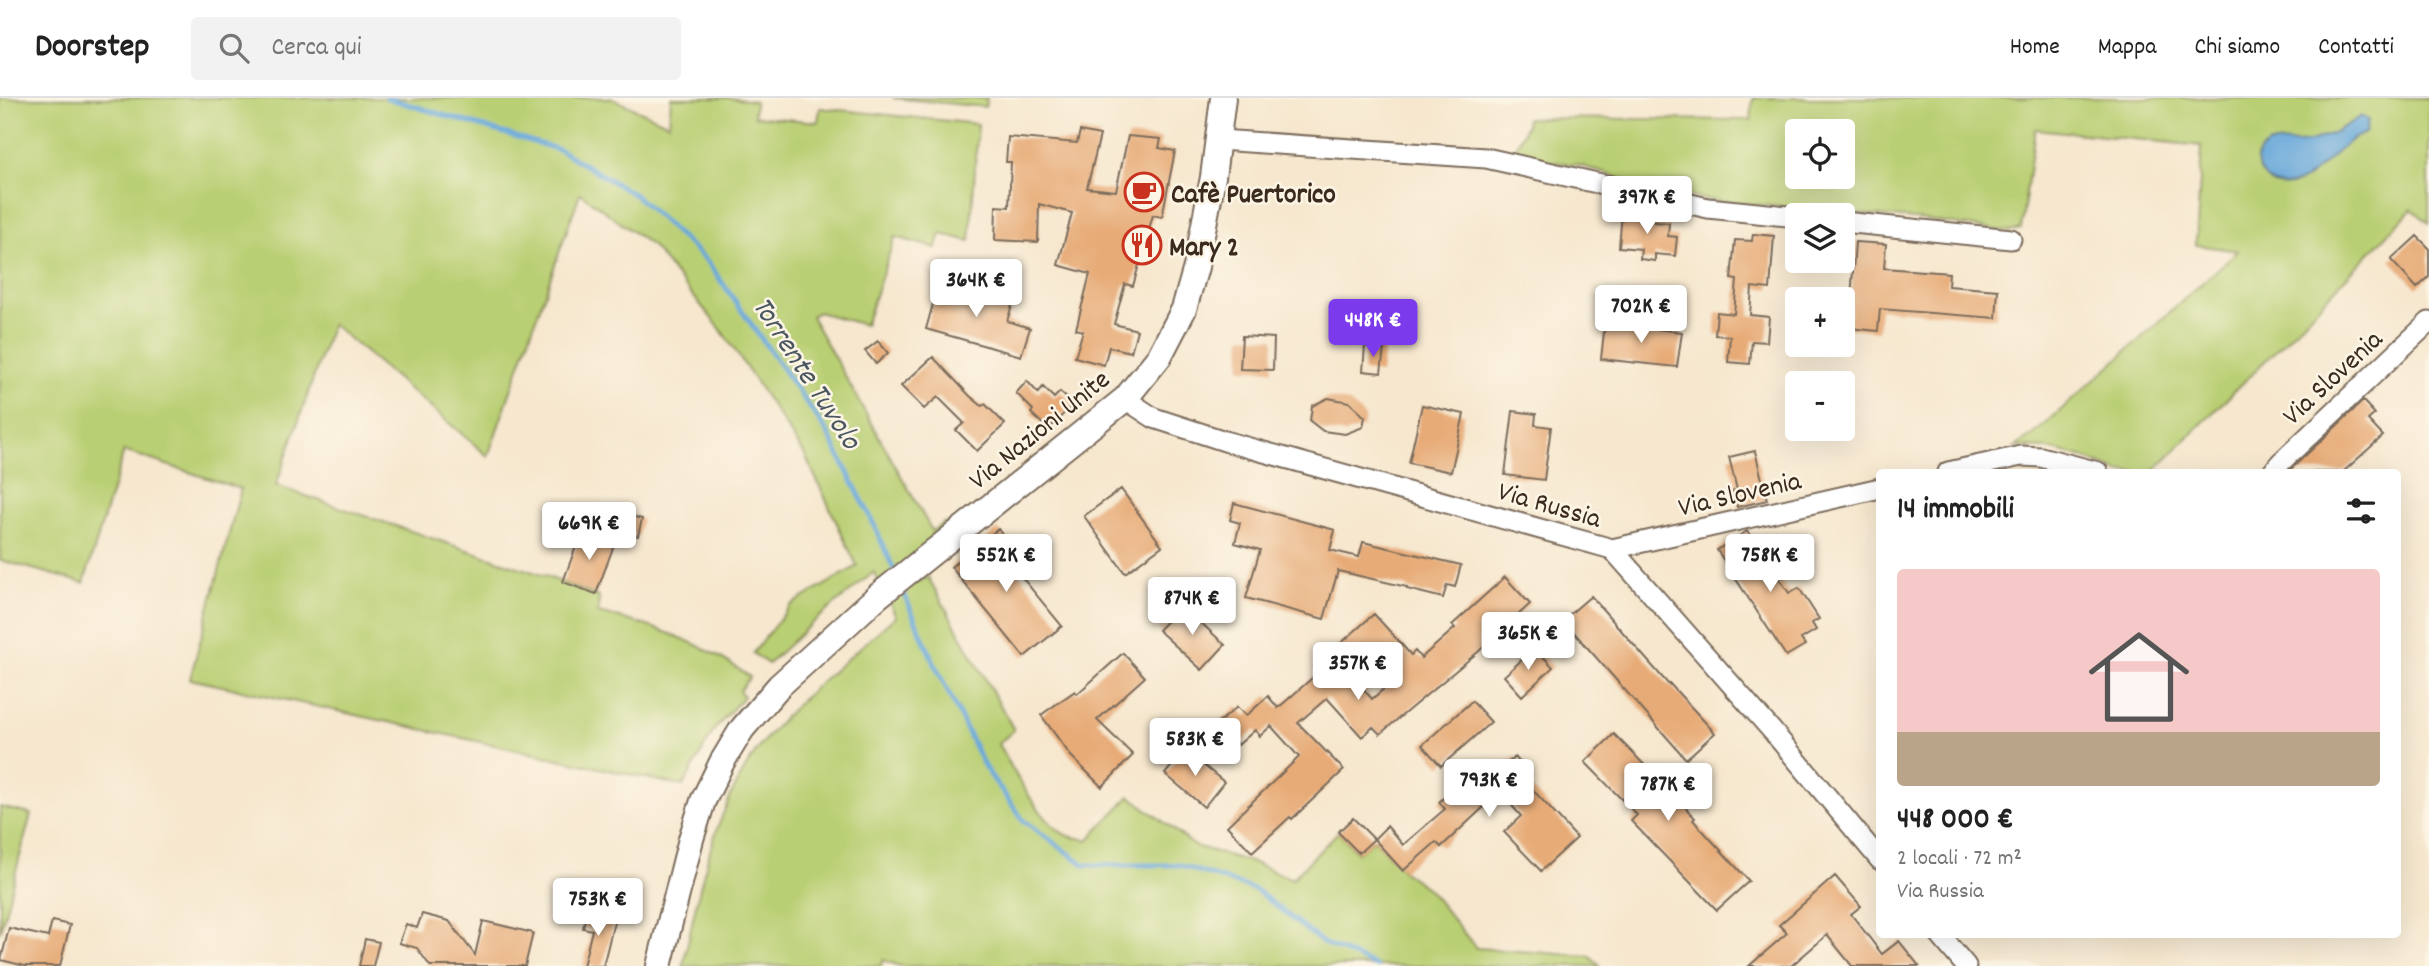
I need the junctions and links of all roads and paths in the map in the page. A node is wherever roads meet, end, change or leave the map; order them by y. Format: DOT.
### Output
graph roads {
  1 [pos="1223,98"];
  2 [pos="1219,140"];
  3 [pos="1785,216"];
  4 [pos="1855,223"];
  5 [pos="2011,239"];
  6 [pos="2429,322"];
  7 [pos="1125,399"];
  8 [pos="1962,469"];
  9 [pos="2087,469"];
  10 [pos="2276,469"];
  11 [pos="1876,489"];
  12 [pos="1612,549"];
  13 [pos="1876,855"];
  14 [pos="1942,938"];
  15 [pos="659,966"];
  16 [pos="1966,966"];
  1 -- 2 [label="street, Via Nazioni Unite"];
  2 -- 3 [label="street"];
  2 -- 7 [label="street, Via Nazioni Unite"];
  4 -- 5 [label="street"];
  6 -- 10 [label="street, Via Slovenia"];
  7 -- 12 [label="street, Via Russia"];
  7 -- 15 [label="street, Via Nazioni Unite"];
  8 -- 9 [label="street"];
  11 -- 12 [label="street, Via Slovenia"];
  12 -- 13 [label="street, Via Russia"];
  14 -- 16 [label="street"];
}
